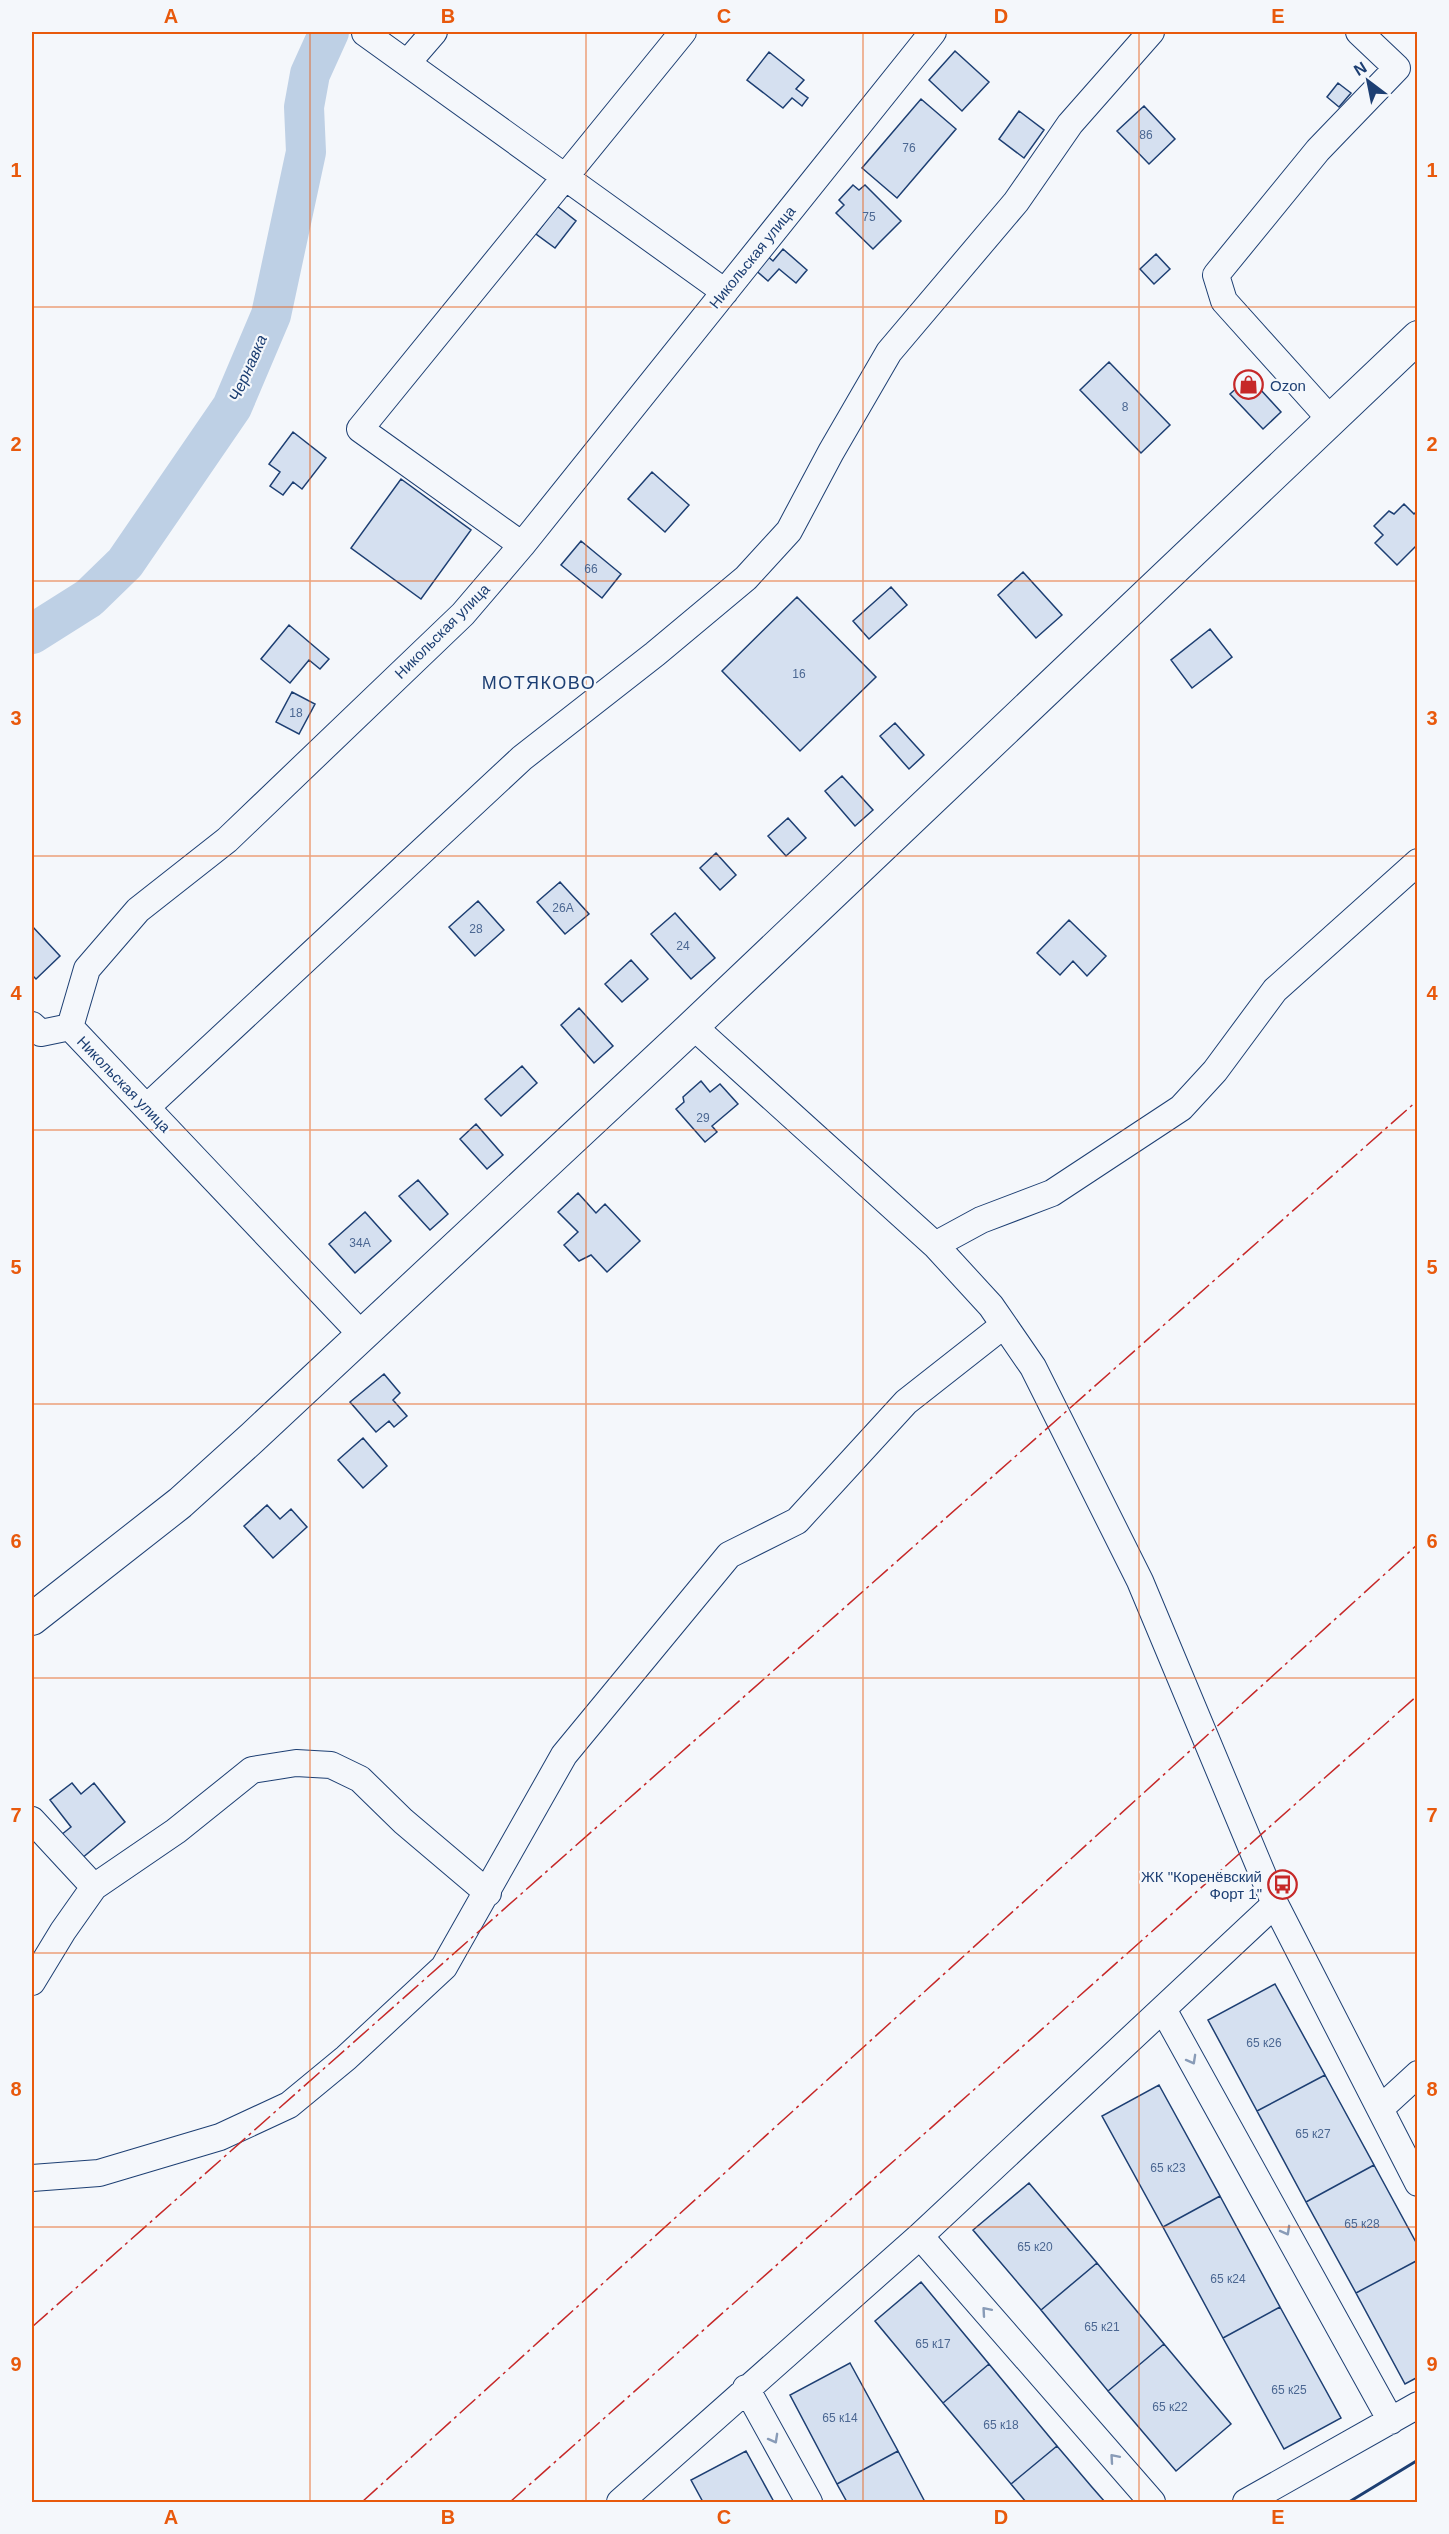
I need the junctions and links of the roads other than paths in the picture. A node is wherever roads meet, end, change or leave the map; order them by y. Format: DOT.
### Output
graph roads {
  1 [pos="434,32"];
  2 [pos="683,32"];
  3 [pos="933,32"];
  4 [pos="1151,32"];
  5 [pos="1359,32"];
  6 [pos="365,33"];
  7 [pos="408,62"];
  8 [pos="565,176"];
  9 [pos="725,292"];
  10 [pos="1418,337"];
  11 [pos="1330,420"];
  12 [pos="522,545"];
  13 [pos="1418,862"];
  14 [pos="32,1024"];
  15 [pos="693,1026"];
  16 [pos="70,1027"];
  17 [pos="147,1107"];
  18 [pos="936,1245"];
  19 [pos="1004,1325"];
  20 [pos="361,1334"];
  21 [pos="32,1619"];
  22 [pos="32,1820"];
  23 [pos="94,1887"];
  24 [pos="488,1893"];
  25 [pos="1275,1904"];
  26 [pos="32,1982"];
  27 [pos="1163,2009"];
  28 [pos="1418,2074"];
  29 [pos="1381,2108"];
  30 [pos="32,2178"];
  31 [pos="1418,2183"];
  32 [pos="920,2236"];
  33 [pos="746,2388"];
  34 [pos="1418,2405"];
  35 [pos="1391,2421"];
  36 [pos="620,2502"];
  37 [pos="809,2502"];
  38 [pos="1152,2502"];
  39 [pos="1246,2502"];
  1 -- 7 [label="street"];
  2 -- 8 [label="street"];
  3 -- 9 [label="street, Никольская улица"];
  4 -- 17 [label="street"];
  5 -- 11 [label="street"];
  6 -- 7 [label="street"];
  7 -- 8 [label="street"];
  8 -- 9 [label="street"];
  8 -- 12 [label="street"];
  9 -- 12 [label="street, Никольская улица"];
  10 -- 11 [label="main road"];
  11 -- 15 [label="main road"];
  12 -- 16 [label="street, Никольская улица"];
  13 -- 18 [label="street"];
  14 -- 16 [label="street"];
  15 -- 18 [label="street"];
  15 -- 20 [label="main road"];
  16 -- 17 [label="street, Никольская улица"];
  17 -- 20 [label="street, Никольская улица"];
  18 -- 19 [label="street"];
  19 -- 24 [label="street"];
  19 -- 25 [label="street"];
  20 -- 21 [label="main road"];
  22 -- 23 [label="street"];
  23 -- 24 [label="street"];
  23 -- 26 [label="street"];
  24 -- 30 [label="street"];
  25 -- 27 [label="street"];
  25 -- 29 [label="street"];
  27 -- 32 [label="street"];
  27 -- 35 [label="street, one-way"];
  28 -- 29 [label="street"];
  29 -- 31 [label="street"];
  32 -- 33 [label="street"];
  38 -- 32 [label="street, one-way"];
  33 -- 36 [label="street"];
  33 -- 37 [label="street, one-way"];
  34 -- 35 [label="street"];
  35 -- 39 [label="street"];
}
